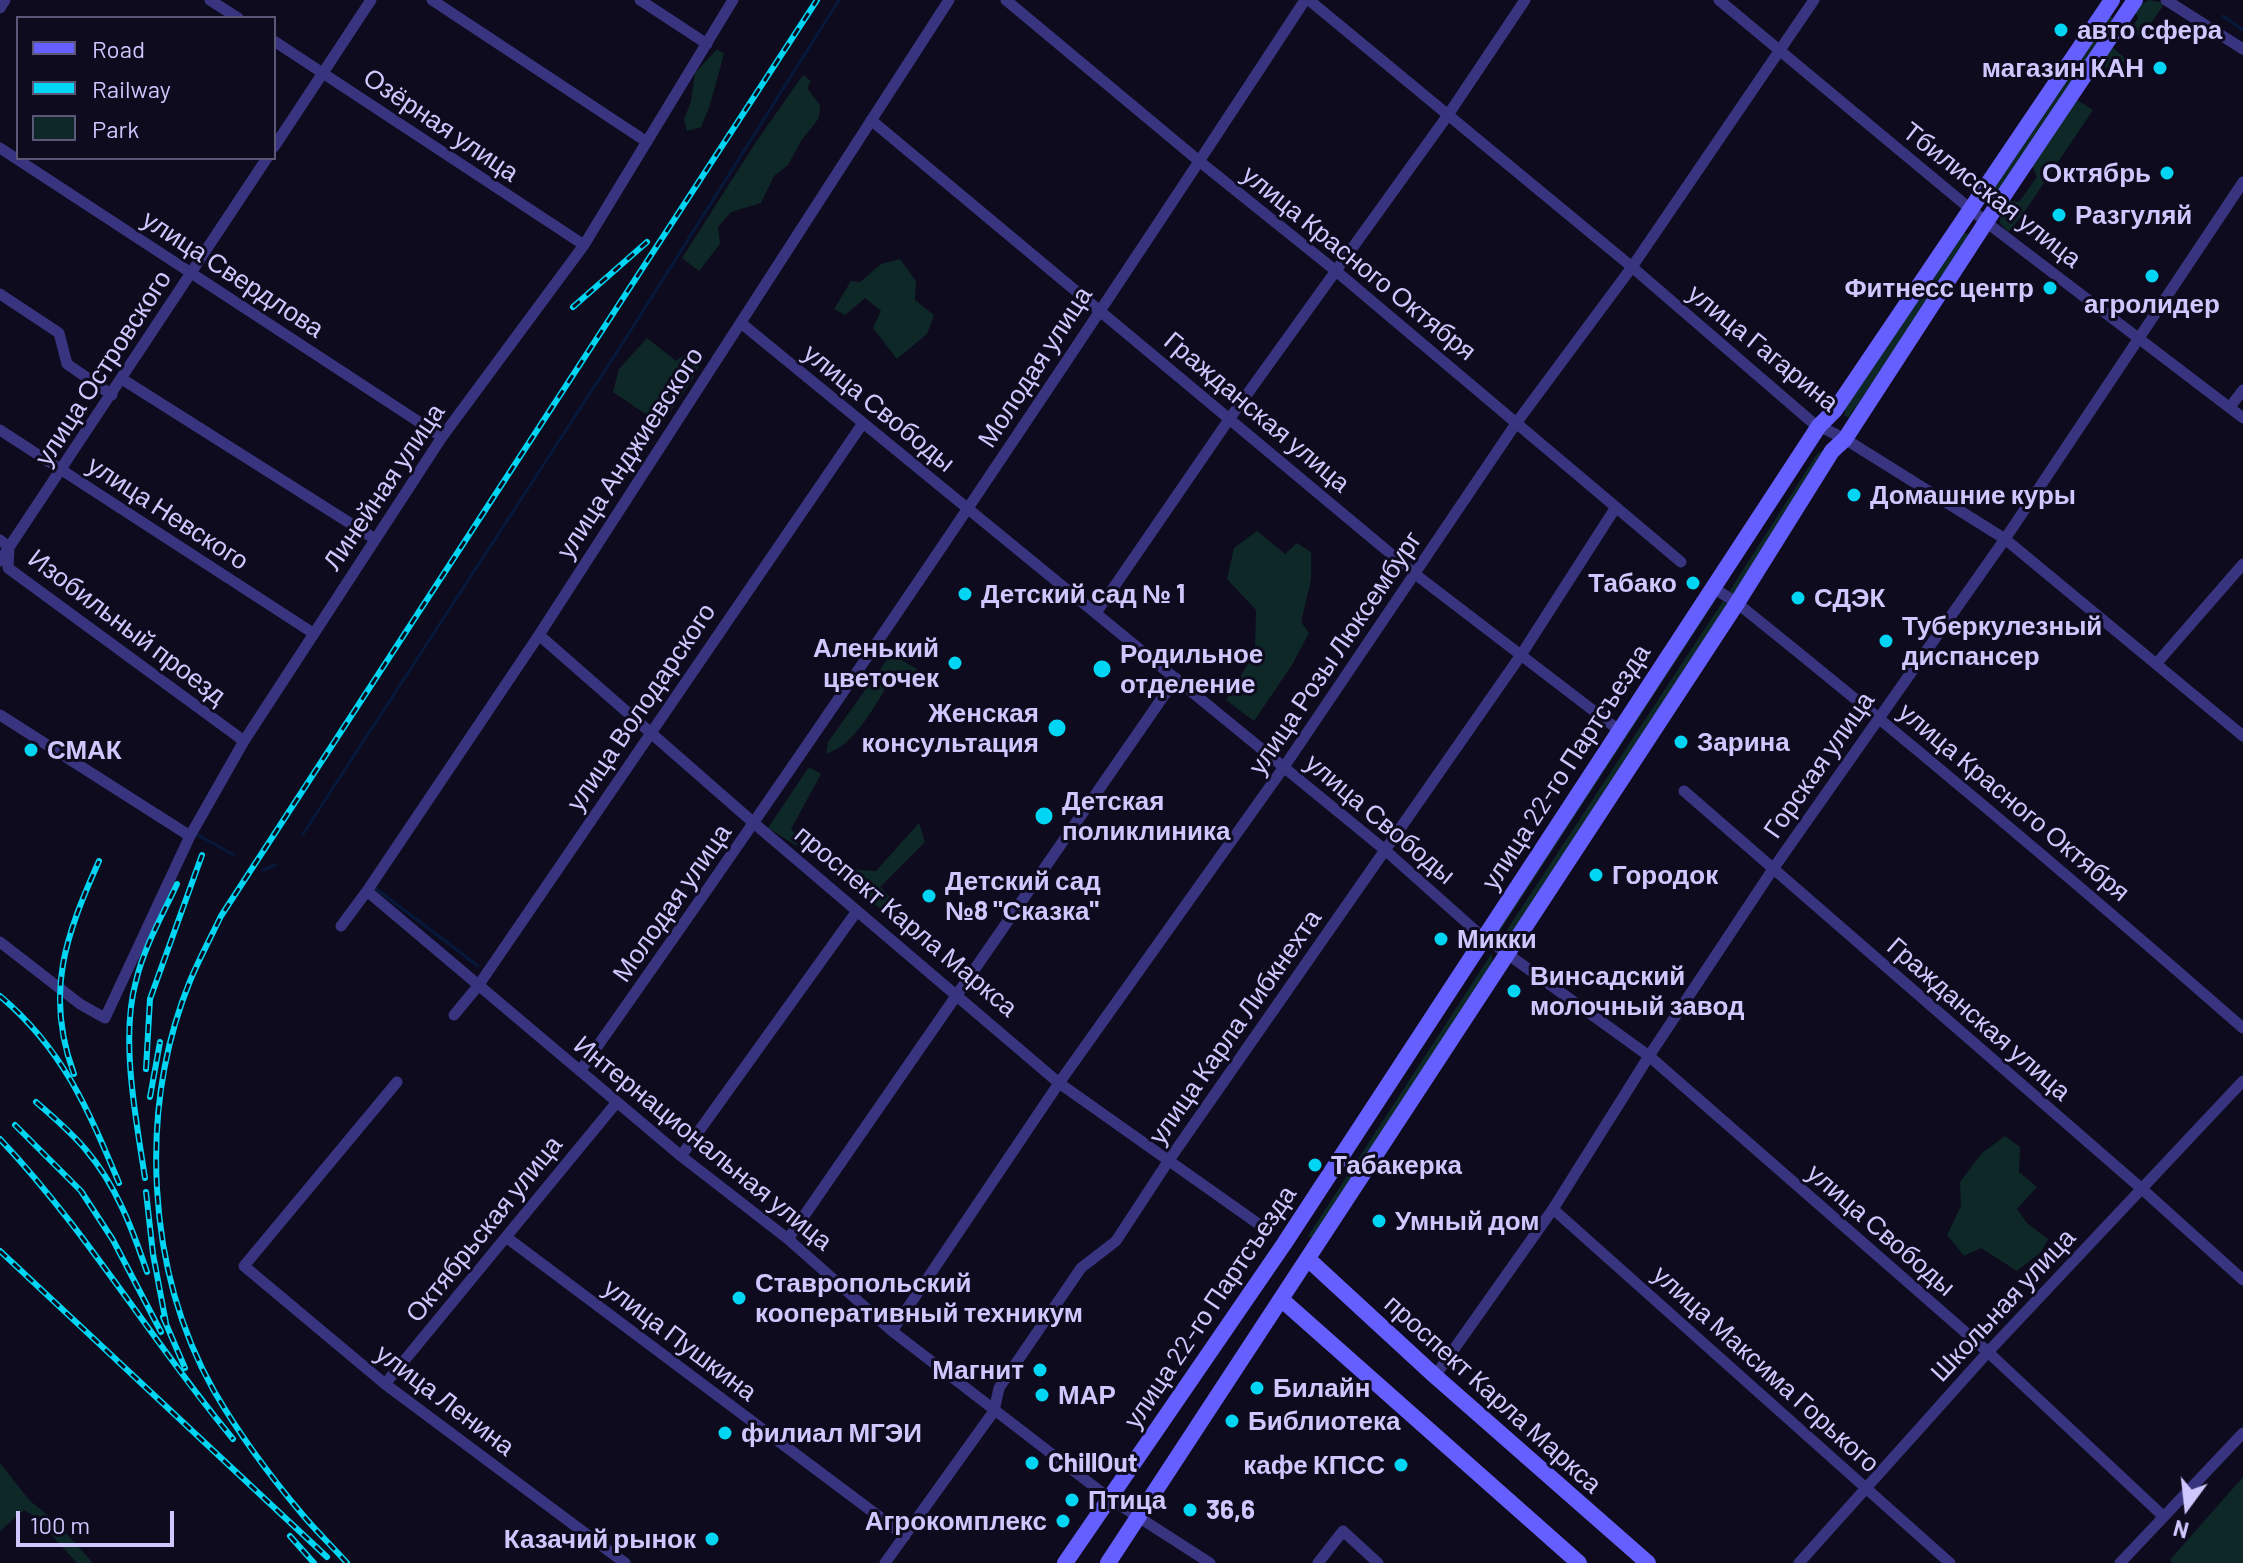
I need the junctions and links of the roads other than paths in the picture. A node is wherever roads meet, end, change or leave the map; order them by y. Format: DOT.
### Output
graph roads {
  1 [pos="5,0"];
  2 [pos="210,0"];
  3 [pos="371,0"];
  4 [pos="432,0"];
  5 [pos="640,0"];
  6 [pos="733,0"];
  7 [pos="949,0"];
  8 [pos="1006,0"];
  9 [pos="1307,0"];
  10 [pos="1525,0"];
  11 [pos="1719,0"];
  12 [pos="1814,0"];
  13 [pos="2112,0"];
  14 [pos="2135,0"];
  15 [pos="2166,0"];
  16 [pos="0,8"];
  17 [pos="235,16"];
  18 [pos="276,42"];
  19 [pos="707,44"];
  20 [pos="2243,49"];
  21 [pos="1779,52"];
  22 [pos="323,73"];
  23 [pos="1448,115"];
  24 [pos="871,120"];
  25 [pos="647,142"];
  26 [pos="276,144"];
  27 [pos="18,160"];
  28 [pos="266,160"];
  29 [pos="1199,161"];
  30 [pos="2243,182"];
  31 [pos="1972,210"];
  32 [pos="1986,222"];
  33 [pos="584,245"];
  34 [pos="1632,267"];
  35 [pos="1336,271"];
  36 [pos="191,273"];
  37 [pos="0,294"];
  38 [pos="1100,309"];
  39 [pos="741,323"];
  40 [pos="2140,339"];
  41 [pos="122,379"];
  42 [pos="2243,390"];
  43 [pos="112,395"];
  44 [pos="2230,407"];
  45 [pos="1230,418"];
  46 [pos="2243,418"];
  47 [pos="1517,422"];
  48 [pos="863,423"];
  49 [pos="1819,426"];
  50 [pos="0,430"];
  51 [pos="442,437"];
  52 [pos="1845,439"];
  53 [pos="62,470"];
  54 [pos="1616,507"];
  55 [pos="968,509"];
  56 [pos="375,539"];
  57 [pos="2005,539"];
  58 [pos="4,544"];
  59 [pos="0,561"];
  60 [pos="1681,562"];
  61 [pos="2243,564"];
  62 [pos="1415,574"];
  63 [pos="1712,587"];
  64 [pos="1737,603"];
  65 [pos="1096,613"];
  66 [pos="313,633"];
  67 [pos="539,635"];
  68 [pos="1521,655"];
  69 [pos="2156,664"];
  70 [pos="1176,678"];
  71 [pos="0,715"];
  72 [pos="1879,716"];
  73 [pos="1620,731"];
  74 [pos="650,732"];
  75 [pos="2243,736"];
  76 [pos="244,741"];
  77 [pos="1284,767"];
  78 [pos="1684,791"];
  79 [pos="755,824"];
  80 [pos="190,836"];
  81 [pos="1385,850"];
  82 [pos="1773,869"];
  83 [pos="367,891"];
  84 [pos="857,911"];
  85 [pos="341,926"];
  86 [pos="1483,936"];
  87 [pos="0,942"];
  88 [pos="1508,952"];
  89 [pos="478,986"];
  90 [pos="957,997"];
  91 [pos="454,1015"];
  92 [pos="2243,1028"];
  93 [pos="1649,1056"];
  94 [pos="580,1071"];
  95 [pos="2243,1081"];
  96 [pos="397,1082"];
  97 [pos="1059,1083"];
  98 [pos="617,1102"];
  99 [pos="681,1156"];
  100 [pos="1169,1160"];
  101 [pos="2142,1189"];
  102 [pos="1553,1209"];
  103 [pos="1257,1223"];
  104 [pos="506,1237"];
  105 [pos="788,1239"];
  106 [pos="1308,1259"];
  107 [pos="2243,1280"];
  108 [pos="1281,1299"];
  109 [pos="892,1331"];
  110 [pos="1988,1352"];
  111 [pos="1435,1376"];
  112 [pos="385,1384"];
  113 [pos="994,1411"];
  114 [pos="2243,1433"];
  115 [pos="1866,1488"];
  116 [pos="1109,1498"];
  117 [pos="1138,1516"];
  118 [pos="2163,1516"];
  119 [pos="905,1536"];
  120 [pos="625,1563"];
  121 [pos="885,1563"];
  122 [pos="1065,1563"];
  123 [pos="1108,1563"];
  124 [pos="1210,1563"];
  125 [pos="1318,1563"];
  126 [pos="1378,1563"];
  127 [pos="1579,1563"];
  128 [pos="1648,1563"];
  129 [pos="1799,1563"];
  130 [pos="1950,1563"];
  131 [pos="2120,1563"];
  1 -- 16 [label="street"];
  2 -- 17 [label="street"];
  3 -- 22 [label="street"];
  4 -- 25 [label="street"];
  5 -- 19 [label="street"];
  6 -- 19 [label="street, Линейная улица"];
  7 -- 24 [label="street, улица Анджиевского"];
  8 -- 29 [label="street, улица Красного Октября"];
  9 -- 23 [label="street, улица Гагарина"];
  9 -- 29 [label="street, Молодая улица"];
  10 -- 23 [label="street"];
  11 -- 21 [label="street, Тбилисская улица"];
  12 -- 21 [label="street, улица Розы Люксембург"];
  13 -- 31 [label="main road, улица 22-го Партсъезда"];
  14 -- 32 [label="main road, улица 22-го Партсъезда"];
  15 -- 20 [label="street"];
  18 -- 22 [label="street, Озёрная улица"];
  19 -- 25 [label="street, Линейная улица"];
  21 -- 31 [label="street, Тбилисская улица"];
  21 -- 34 [label="street, улица Розы Люксембург"];
  22 -- 26 [label="street"];
  22 -- 33 [label="street, Озёрная улица"];
  23 -- 34 [label="street, улица Гагарина"];
  23 -- 35 [label="street"];
  24 -- 38 [label="street, Гражданская улица"];
  24 -- 39 [label="street, улица Анджиевского"];
  25 -- 33 [label="street, Линейная улица"];
  27 -- 36 [label="street, улица Свердлова"];
  28 -- 36 [label="street, улица Островского"];
  29 -- 35 [label="street, улица Красного Октября"];
  29 -- 38 [label="street, Молодая улица"];
  30 -- 40 [label="street, Горская улица"];
  31 -- 32 [label="street, Тбилисская улица"];
  31 -- 49 [label="main road, улица 22-го Партсъезда"];
  32 -- 40 [label="street, Тбилисская улица"];
  32 -- 52 [label="main road, улица 22-го Партсъезда"];
  33 -- 51 [label="street, Линейная улица"];
  34 -- 47 [label="street, улица Розы Люксембург"];
  34 -- 49 [label="street, улица Гагарина"];
  35 -- 45 [label="street"];
  35 -- 47 [label="street, улица Красного Октября"];
  36 -- 41 [label="street, улица Островского"];
  36 -- 51 [label="street, улица Свердлова"];
  37 -- 43 [label="street"];
  38 -- 45 [label="street, Гражданская улица"];
  38 -- 55 [label="street, Молодая улица"];
  39 -- 48 [label="street, улица Свободы"];
  39 -- 67 [label="street, улица Анджиевского"];
  40 -- 44 [label="street, Тбилисская улица"];
  40 -- 57 [label="street, Горская улица"];
  41 -- 43 [label="street, улица Островского"];
  41 -- 56 [label="street"];
  42 -- 44 [label="street"];
  43 -- 53 [label="street, улица Островского"];
  44 -- 46 [label="street, Тбилисская улица"];
  45 -- 62 [label="street, Гражданская улица"];
  45 -- 65 [label="street"];
  47 -- 54 [label="street, улица Красного Октября"];
  47 -- 62 [label="street, улица Розы Люксембург"];
  48 -- 55 [label="street, улица Свободы"];
  48 -- 74 [label="street, улица Володарского"];
  49 -- 52 [label="street, улица Гагарина"];
  49 -- 63 [label="main road, улица 22-го Партсъезда"];
  50 -- 53 [label="street, улица Невского"];
  51 -- 56 [label="street, Линейная улица"];
  52 -- 57 [label="street, улица Гагарина"];
  52 -- 64 [label="main road, улица 22-го Партсъезда"];
  53 -- 58 [label="street, улица Островского"];
  53 -- 66 [label="street, улица Невского"];
  54 -- 60 [label="street, улица Красного Октября"];
  54 -- 68 [label="street, улица Карла Либкнехта"];
  55 -- 65 [label="street, улица Свободы"];
  55 -- 79 [label="street, Молодая улица"];
  56 -- 66 [label="street, Линейная улица"];
  57 -- 69 [label="street, улица Гагарина"];
  57 -- 72 [label="street, Горская улица"];
  58 -- 59 [label="street, улица Островского"];
  58 -- 76 [label="street, Изобильный проезд"];
  61 -- 69 [label="street"];
  62 -- 68 [label="street, Гражданская улица"];
  62 -- 77 [label="street, улица Розы Люксембург"];
  63 -- 64 [label="street, улица Красного Октября"];
  63 -- 73 [label="main road, улица 22-го Партсъезда"];
  64 -- 72 [label="street, улица Красного Октября"];
  64 -- 88 [label="main road, улица 22-го Партсъезда"];
  65 -- 70 [label="street, улица Свободы"];
  66 -- 76 [label="street, Линейная улица"];
  67 -- 74 [label="street, проспект Карла Маркса"];
  67 -- 83 [label="street, улица Анджиевского"];
  68 -- 73 [label="street, Гражданская улица"];
  68 -- 81 [label="street, улица Карла Либкнехта"];
  69 -- 75 [label="street, улица Гагарина"];
  70 -- 77 [label="street, улица Свободы"];
  70 -- 90 [label="street"];
  71 -- 80 [label="street"];
  72 -- 82 [label="street, Горская улица"];
  72 -- 92 [label="street, улица Красного Октября"];
  73 -- 86 [label="main road, улица 22-го Партсъезда"];
  74 -- 79 [label="street, проспект Карла Маркса"];
  74 -- 89 [label="street, улица Володарского"];
  76 -- 80 [label="street, Линейная улица"];
  77 -- 81 [label="street, улица Свободы"];
  77 -- 97 [label="street, улица Розы Люксембург"];
  78 -- 82 [label="street, Гражданская улица"];
  79 -- 84 [label="street, проспект Карла Маркса"];
  79 -- 94 [label="street, Молодая улица"];
  80 -- 87 [label="street, Линейная улица"];
  81 -- 86 [label="street, улица Свободы"];
  81 -- 100 [label="street, улица Карла Либкнехта"];
  82 -- 93 [label="street, Горская улица"];
  82 -- 101 [label="street, Гражданская улица"];
  83 -- 85 [label="street, улица Анджиевского"];
  83 -- 89 [label="street, Интернациональная улица"];
  84 -- 90 [label="street, проспект Карла Маркса"];
  84 -- 99 [label="street"];
  86 -- 88 [label="street, улица Свободы"];
  86 -- 116 [label="main road, улица 22-го Партсъезда"];
  88 -- 93 [label="street, улица Свободы"];
  88 -- 106 [label="main road, улица 22-го Партсъезда"];
  89 -- 91 [label="street, улица Володарского"];
  89 -- 94 [label="street, Интернациональная улица"];
  90 -- 97 [label="street, проспект Карла Маркса"];
  90 -- 105 [label="street"];
  93 -- 102 [label="street, Горская улица"];
  93 -- 110 [label="street, улица Свободы"];
  94 -- 98 [label="street, Интернациональная улица"];
  95 -- 101 [label="street, Школьная улица"];
  96 -- 112 [label="street, улица Ленина"];
  97 -- 100 [label="street, проспект Карла Маркса"];
  97 -- 109 [label="street, улица Розы Люксембург"];
  98 -- 99 [label="street, Интернациональная улица"];
  98 -- 104 [label="street, Октябрьская улица"];
  99 -- 105 [label="street, Интернациональная улица"];
  100 -- 103 [label="street, проспект Карла Маркса"];
  100 -- 113 [label="street, улица Карла Либкнехта"];
  101 -- 107 [label="street, Гражданская улица"];
  101 -- 110 [label="street, Школьная улица"];
  102 -- 111 [label="street, Горская улица"];
  102 -- 115 [label="street, улица Максима Горького"];
  104 -- 112 [label="street, Октябрьская улица"];
  104 -- 119 [label="street, улица Пушкина"];
  105 -- 109 [label="street, Интернациональная улица"];
  106 -- 108 [label="main road, улица 22-го Партсъезда"];
  106 -- 111 [label="main road, проспект Карла Маркса"];
  108 -- 117 [label="main road, улица 22-го Партсъезда"];
  108 -- 127 [label="main road"];
  109 -- 113 [label="street, Интернациональная улица"];
  110 -- 115 [label="street, Школьная улица"];
  110 -- 118 [label="street, улица Свободы"];
  111 -- 128 [label="main road, проспект Карла Маркса"];
  112 -- 120 [label="street, улица Ленина"];
  113 -- 116 [label="street, Интернациональная улица"];
  113 -- 119 [label="street, улица Карла Либкнехта"];
  114 -- 118 [label="street"];
  115 -- 129 [label="street, Школьная улица"];
  115 -- 130 [label="street, улица Максима Горького"];
  116 -- 117 [label="street, Интернациональная улица"];
  116 -- 122 [label="main road, улица 22-го Партсъезда"];
  117 -- 123 [label="main road, улица 22-го Партсъезда"];
  117 -- 124 [label="street, Интернациональная улица"];
  118 -- 131 [label="street"];
  119 -- 121 [label="street, улица Карла Либкнехта"];
  125 -- 126 [label="street"];
}
